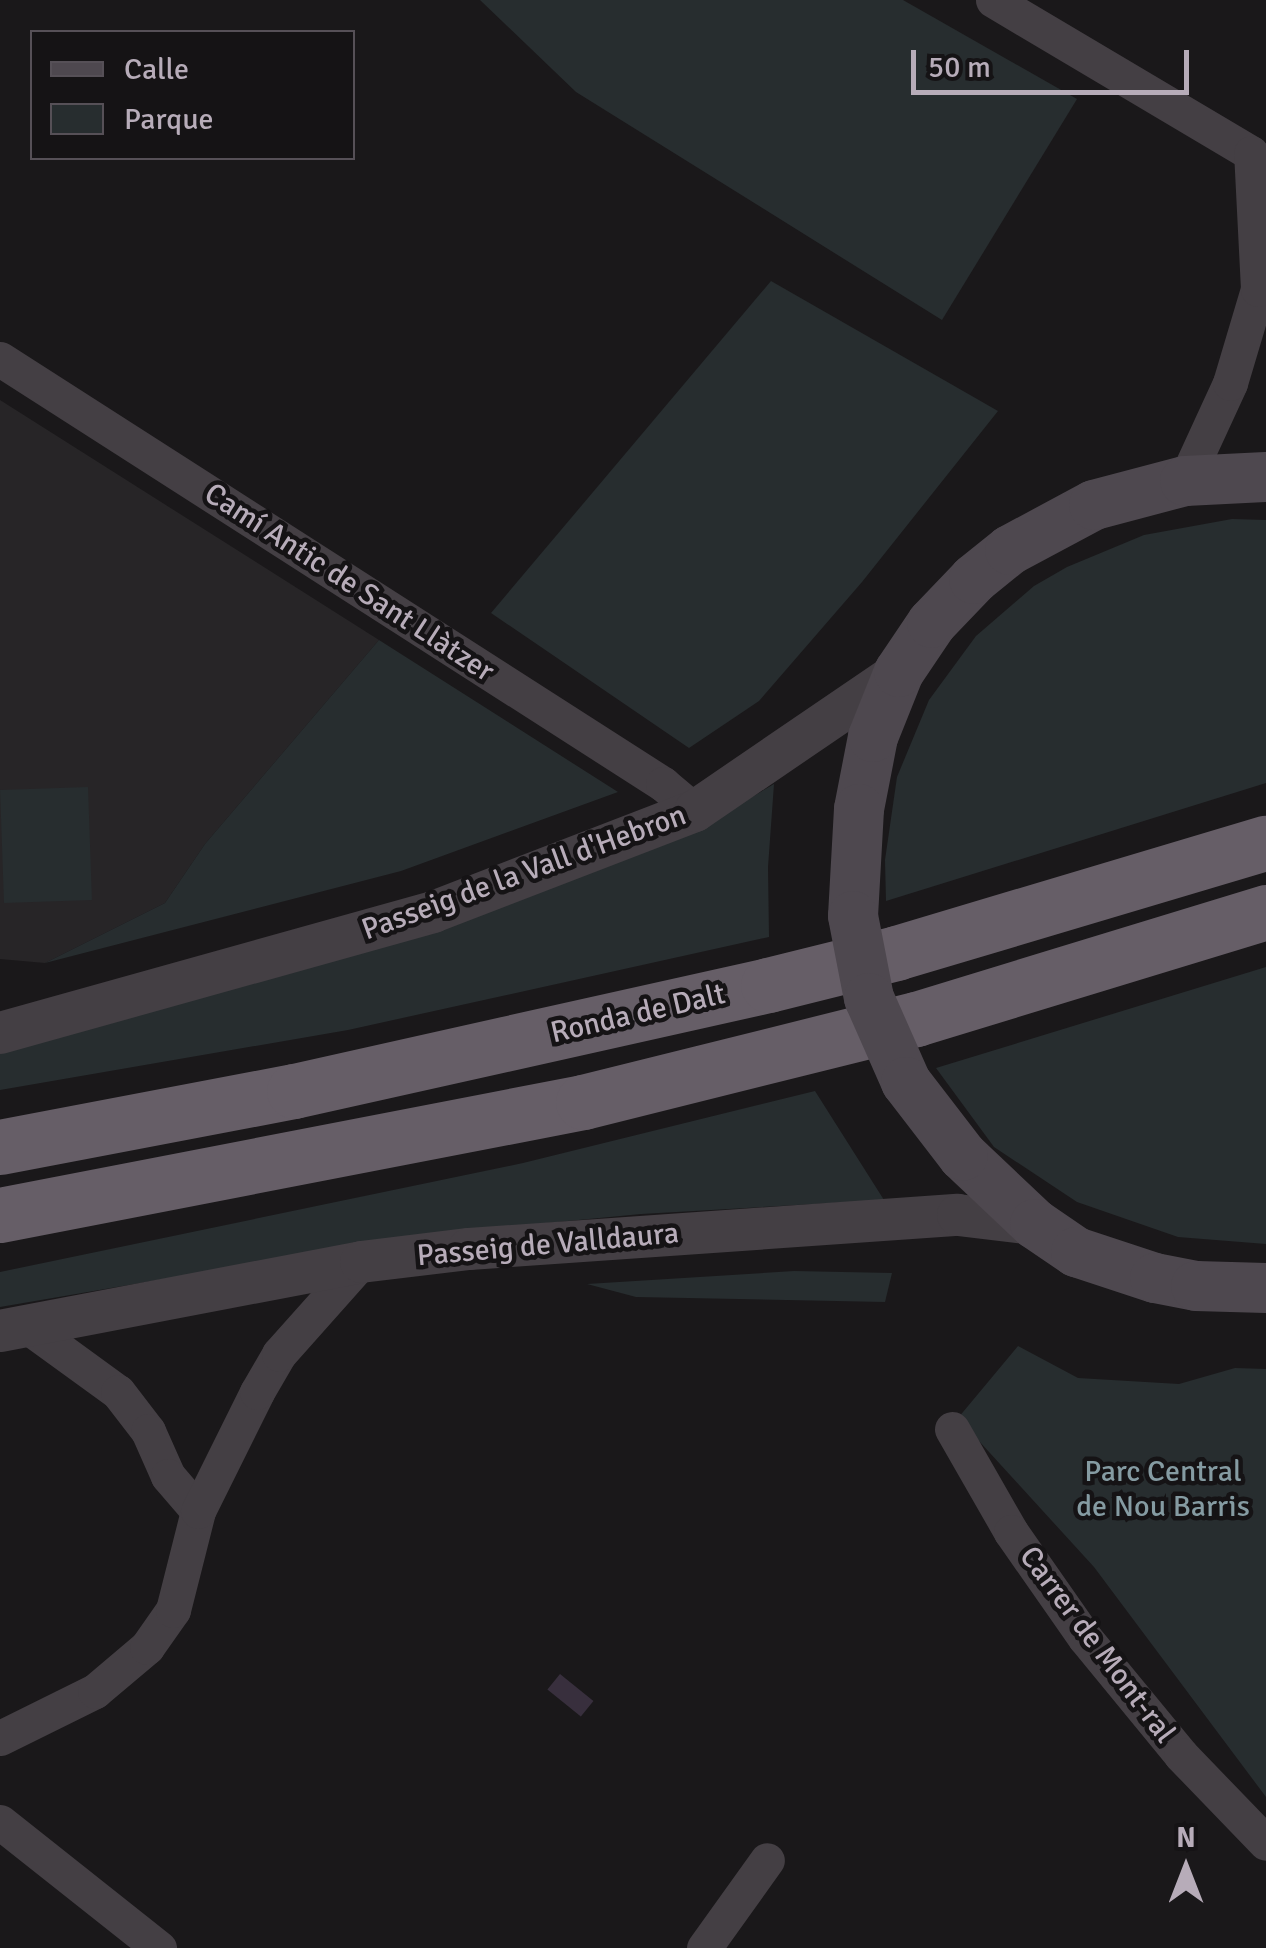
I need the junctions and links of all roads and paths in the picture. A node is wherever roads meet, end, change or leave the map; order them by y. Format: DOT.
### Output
graph roads {
  1 [pos="993,0"];
  2 [pos="1259,149"];
  3 [pos="1262,298"];
  4 [pos="0,358"];
  5 [pos="1266,477"];
  6 [pos="1185,481"];
  7 [pos="898,672"];
  8 [pos="696,811"];
  9 [pos="1266,843"];
  10 [pos="1266,912"];
  11 [pos="0,1033"];
  12 [pos="294,1091"];
  13 [pos="0,1109"];
  14 [pos="0,1148"];
  15 [pos="252,1167"];
  16 [pos="0,1214"];
  17 [pos="1035,1224"];
  18 [pos="0,1252"];
  19 [pos="362,1262"];
  20 [pos="1266,1288"];
  21 [pos="13,1329"];
  22 [pos="952,1429"];
  23 [pos="198,1511"];
  24 [pos="0,1738"];
  25 [pos="0,1822"];
  26 [pos="1266,1843"];
  27 [pos="768,1860"];
  28 [pos="158,1948"];
  29 [pos="704,1948"];
  1 -- 2 [label="street"];
  2 -- 3 [label="street"];
  3 -- 6 [label="street"];
  4 -- 8 [label="street, Camí Antic de Sant Llàtzer"];
  5 -- 6 [label="main road"];
  6 -- 7 [label="main road"];
  7 -- 8 [label="street, Passeig de la Vall d'Hebron"];
  7 -- 17 [label="main road, bridge"];
  8 -- 11 [label="street, Passeig de la Vall d'Hebron"];
  9 -- 12 [label="highway, Ronda de Dalt"];
  10 -- 15 [label="highway"];
  12 -- 13 [label="highway"];
  12 -- 14 [label="highway, Ronda de Dalt"];
  15 -- 16 [label="highway"];
  15 -- 18 [label="highway"];
  17 -- 19 [label="street, Passeig de Valldaura"];
  17 -- 20 [label="main road"];
  19 -- 21 [label="street"];
  19 -- 23 [label="street"];
  21 -- 23 [label="street"];
  22 -- 26 [label="street, Carrer de Mont-ral"];
  23 -- 24 [label="street"];
  25 -- 28 [label="street"];
  27 -- 29 [label="street"];
}
